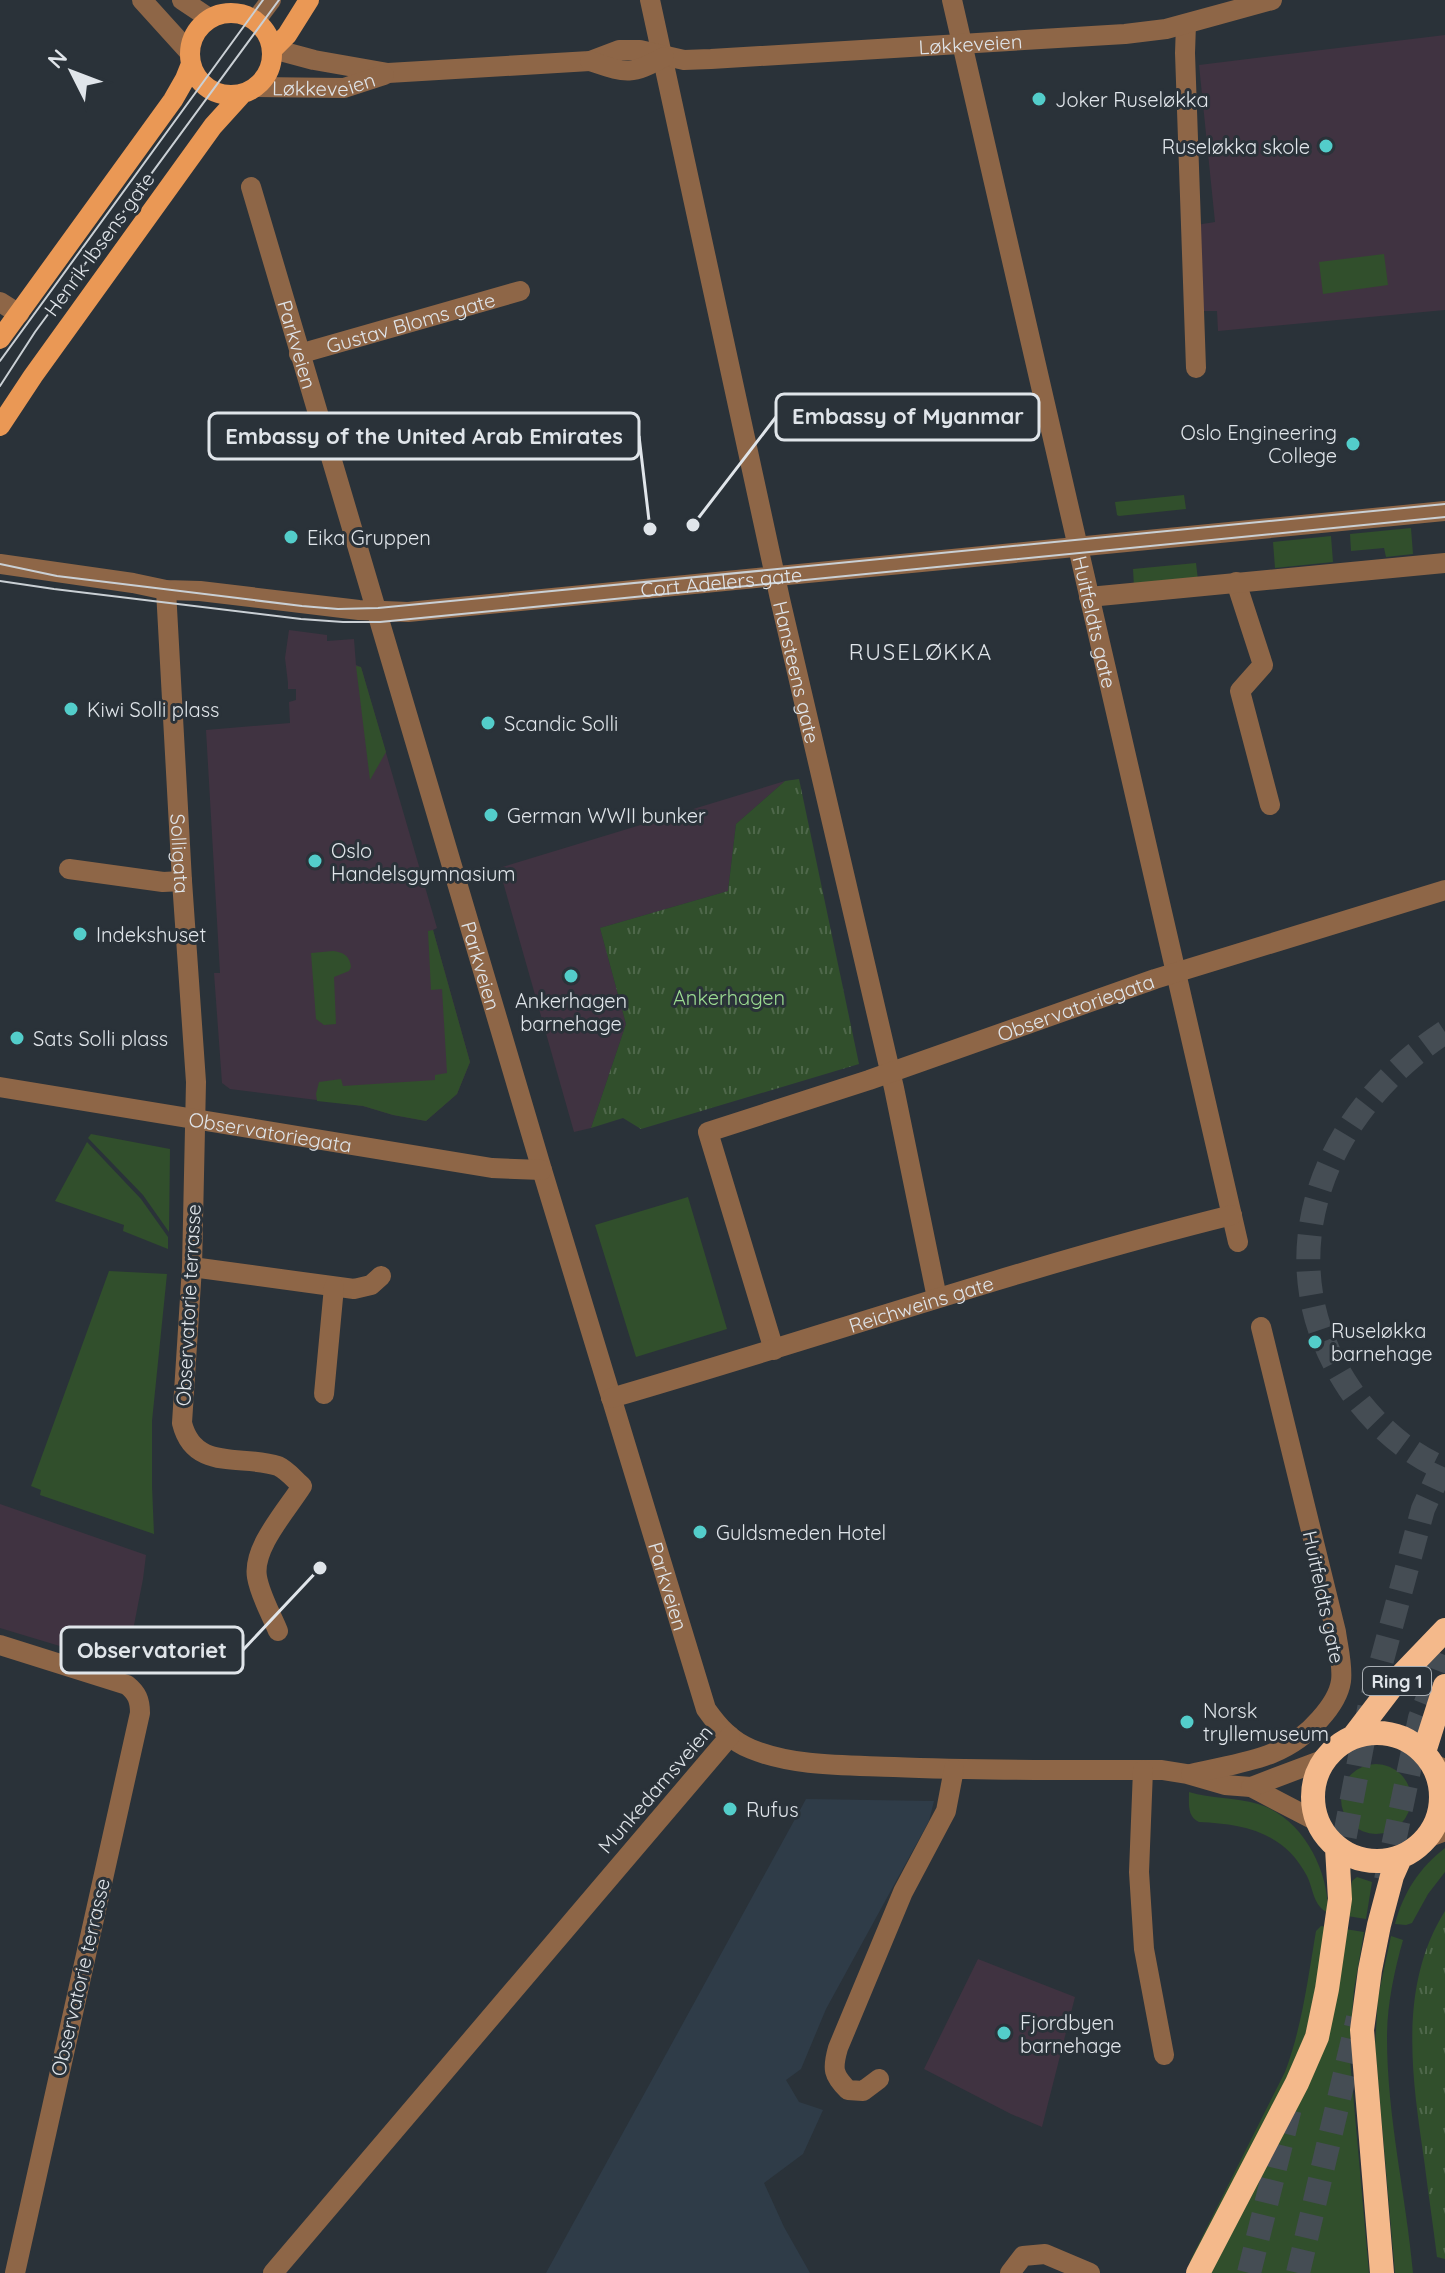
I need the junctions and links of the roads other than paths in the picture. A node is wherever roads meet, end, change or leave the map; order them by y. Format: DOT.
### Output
graph roads {
  1 [pos="142,0"];
  2 [pos="182,0"];
  3 [pos="271,0"];
  4 [pos="309,0"];
  5 [pos="650,0"];
  6 [pos="952,0"];
  7 [pos="1272,0"];
  8 [pos="1211,8"];
  9 [pos="222,11"];
  10 [pos="256,20"];
  11 [pos="1186,24"];
  12 [pos="963,44"];
  13 [pos="273,49"];
  14 [pos="664,57"];
  15 [pos="191,59"];
  16 [pos="388,73"];
  17 [pos="249,90"];
  18 [pos="251,187"];
  19 [pos="520,291"];
  20 [pos="0,302"];
  21 [pos="19,314"];
  22 [pos="0,339"];
  23 [pos="299,354"];
  24 [pos="1196,368"];
  25 [pos="33,376"];
  26 [pos="0,410"];
  27 [pos="0,426"];
  28 [pos="1445,511"];
  29 [pos="1077,547"];
  30 [pos="1445,563"];
  31 [pos="0,564"];
  32 [pos="776,576"];
  33 [pos="1236,582"];
  34 [pos="166,590"];
  35 [pos="1089,597"];
  36 [pos="375,611"];
  37 [pos="1270,805"];
  38 [pos="69,869"];
  39 [pos="182,881"];
  40 [pos="1445,890"];
  41 [pos="1177,972"];
  42 [pos="890,1072"];
  43 [pos="0,1087"];
  44 [pos="196,1119"];
  45 [pos="542,1170"];
  46 [pos="1232,1215"];
  47 [pos="1238,1242"];
  48 [pos="192,1267"];
  49 [pos="381,1276"];
  50 [pos="334,1287"];
  51 [pos="937,1298"];
  52 [pos="1261,1327"];
  53 [pos="774,1350"];
  54 [pos="324,1394"];
  55 [pos="611,1398"];
  56 [pos="1445,1630"];
  57 [pos="278,1631"];
  58 [pos="0,1645"];
  59 [pos="1445,1686"];
  60 [pos="730,1736"];
  61 [pos="1354,1736"];
  62 [pos="1325,1759"];
  63 [pos="1434,1761"];
  64 [pos="954,1769"];
  65 [pos="1143,1770"];
  66 [pos="1187,1774"];
  67 [pos="1251,1787"];
  68 [pos="1318,1822"];
  69 [pos="1436,1835"];
  70 [pos="1337,1848"];
  71 [pos="1400,1858"];
  72 [pos="1164,2055"];
  73 [pos="879,2079"];
  74 [pos="15,2273"];
  75 [pos="273,2273"];
  76 [pos="1010,2273"];
  77 [pos="1090,2273"];
  78 [pos="1198,2273"];
  79 [pos="1382,2273"];
  1 -- 15 [label="street"];
  2 -- 9 [label="street"];
  3 -- 10 [label="street"];
  4 -- 13 [label="main road"];
  5 -- 14 [label="street, Hansteens gate"];
  6 -- 12 [label="street, Huitfeldts gate"];
  7 -- 8 [label="street, Løkkeveien"];
  8 -- 11 [label="street, Løkkeveien"];
  9 -- 10 [label="main road"];
  9 -- 15 [label="main road"];
  10 -- 13 [label="main road"];
  11 -- 12 [label="street, Løkkeveien"];
  11 -- 24 [label="street"];
  12 -- 14 [label="street, Løkkeveien"];
  12 -- 29 [label="street, Huitfeldts gate"];
  13 -- 16 [label="street, Løkkeveien"];
  13 -- 17 [label="main road"];
  14 -- 16 [label="street, Løkkeveien"];
  14 -- 32 [label="street, Hansteens gate"];
  15 -- 17 [label="main road"];
  15 -- 21 [label="main road, Henrik Ibsens gate"];
  16 -- 17 [label="street, Løkkeveien"];
  17 -- 25 [label="main road, Henrik Ibsens gate"];
  18 -- 23 [label="street, Parkveien"];
  19 -- 23 [label="street, Gustav Bloms gate"];
  20 -- 21 [label="street"];
  21 -- 22 [label="main road, Henrik Ibsens gate"];
  23 -- 36 [label="street, Parkveien"];
  25 -- 26 [label="street"];
  25 -- 27 [label="main road, Henrik Ibsens gate"];
  28 -- 29 [label="street, Cort Adelers gate"];
  29 -- 32 [label="street, Cort Adelers gate"];
  29 -- 35 [label="street, Huitfeldts gate"];
  30 -- 33 [label="street"];
  31 -- 34 [label="street, Cort Adelers gate"];
  32 -- 36 [label="street, Cort Adelers gate"];
  32 -- 42 [label="street, Hansteens gate"];
  33 -- 35 [label="street"];
  33 -- 37 [label="street"];
  34 -- 36 [label="street, Cort Adelers gate"];
  34 -- 39 [label="street, Solligata"];
  35 -- 41 [label="street, Huitfeldts gate"];
  36 -- 45 [label="street, Parkveien"];
  38 -- 39 [label="street"];
  39 -- 44 [label="street, Solligata"];
  40 -- 41 [label="street, Observatoriegata"];
  41 -- 42 [label="street, Observatoriegata"];
  41 -- 46 [label="street, Huitfeldts gate"];
  42 -- 51 [label="street, Hansteens gate"];
  42 -- 53 [label="street, Observatoriegata"];
  43 -- 44 [label="street, Observatoriegata"];
  44 -- 45 [label="street, Observatoriegata"];
  44 -- 48 [label="street, Observatorie terrasse"];
  45 -- 55 [label="street, Parkveien"];
  46 -- 47 [label="street, Huitfeldts gate"];
  46 -- 51 [label="street, Reichweins gate"];
  48 -- 50 [label="street"];
  48 -- 57 [label="street, Observatorie terrasse"];
  49 -- 50 [label="street"];
  50 -- 54 [label="street"];
  51 -- 53 [label="street, Reichweins gate"];
  52 -- 66 [label="street, Huitfeldts gate"];
  53 -- 55 [label="street, Reichweins gate"];
  55 -- 60 [label="street, Parkveien"];
  56 -- 61 [label="highway, Ring 1"];
  58 -- 74 [label="street, Observatorie terrasse"];
  59 -- 63 [label="highway, Ring 1"];
  60 -- 64 [label="street, Munkedamsveien"];
  60 -- 75 [label="street, Munkedamsveien"];
  61 -- 62 [label="highway"];
  61 -- 63 [label="highway"];
  62 -- 67 [label="street, Munkedamsveien"];
  62 -- 68 [label="highway"];
  63 -- 69 [label="highway"];
  64 -- 65 [label="street, Munkedamsveien"];
  64 -- 73 [label="street"];
  65 -- 66 [label="street, Munkedamsveien"];
  65 -- 72 [label="street"];
  66 -- 67 [label="street, Munkedamsveien"];
  67 -- 68 [label="street, Munkedamsveien"];
  68 -- 70 [label="highway"];
  69 -- 71 [label="highway"];
  70 -- 71 [label="highway"];
  70 -- 78 [label="highway"];
  71 -- 79 [label="highway"];
  76 -- 77 [label="street"];
}
